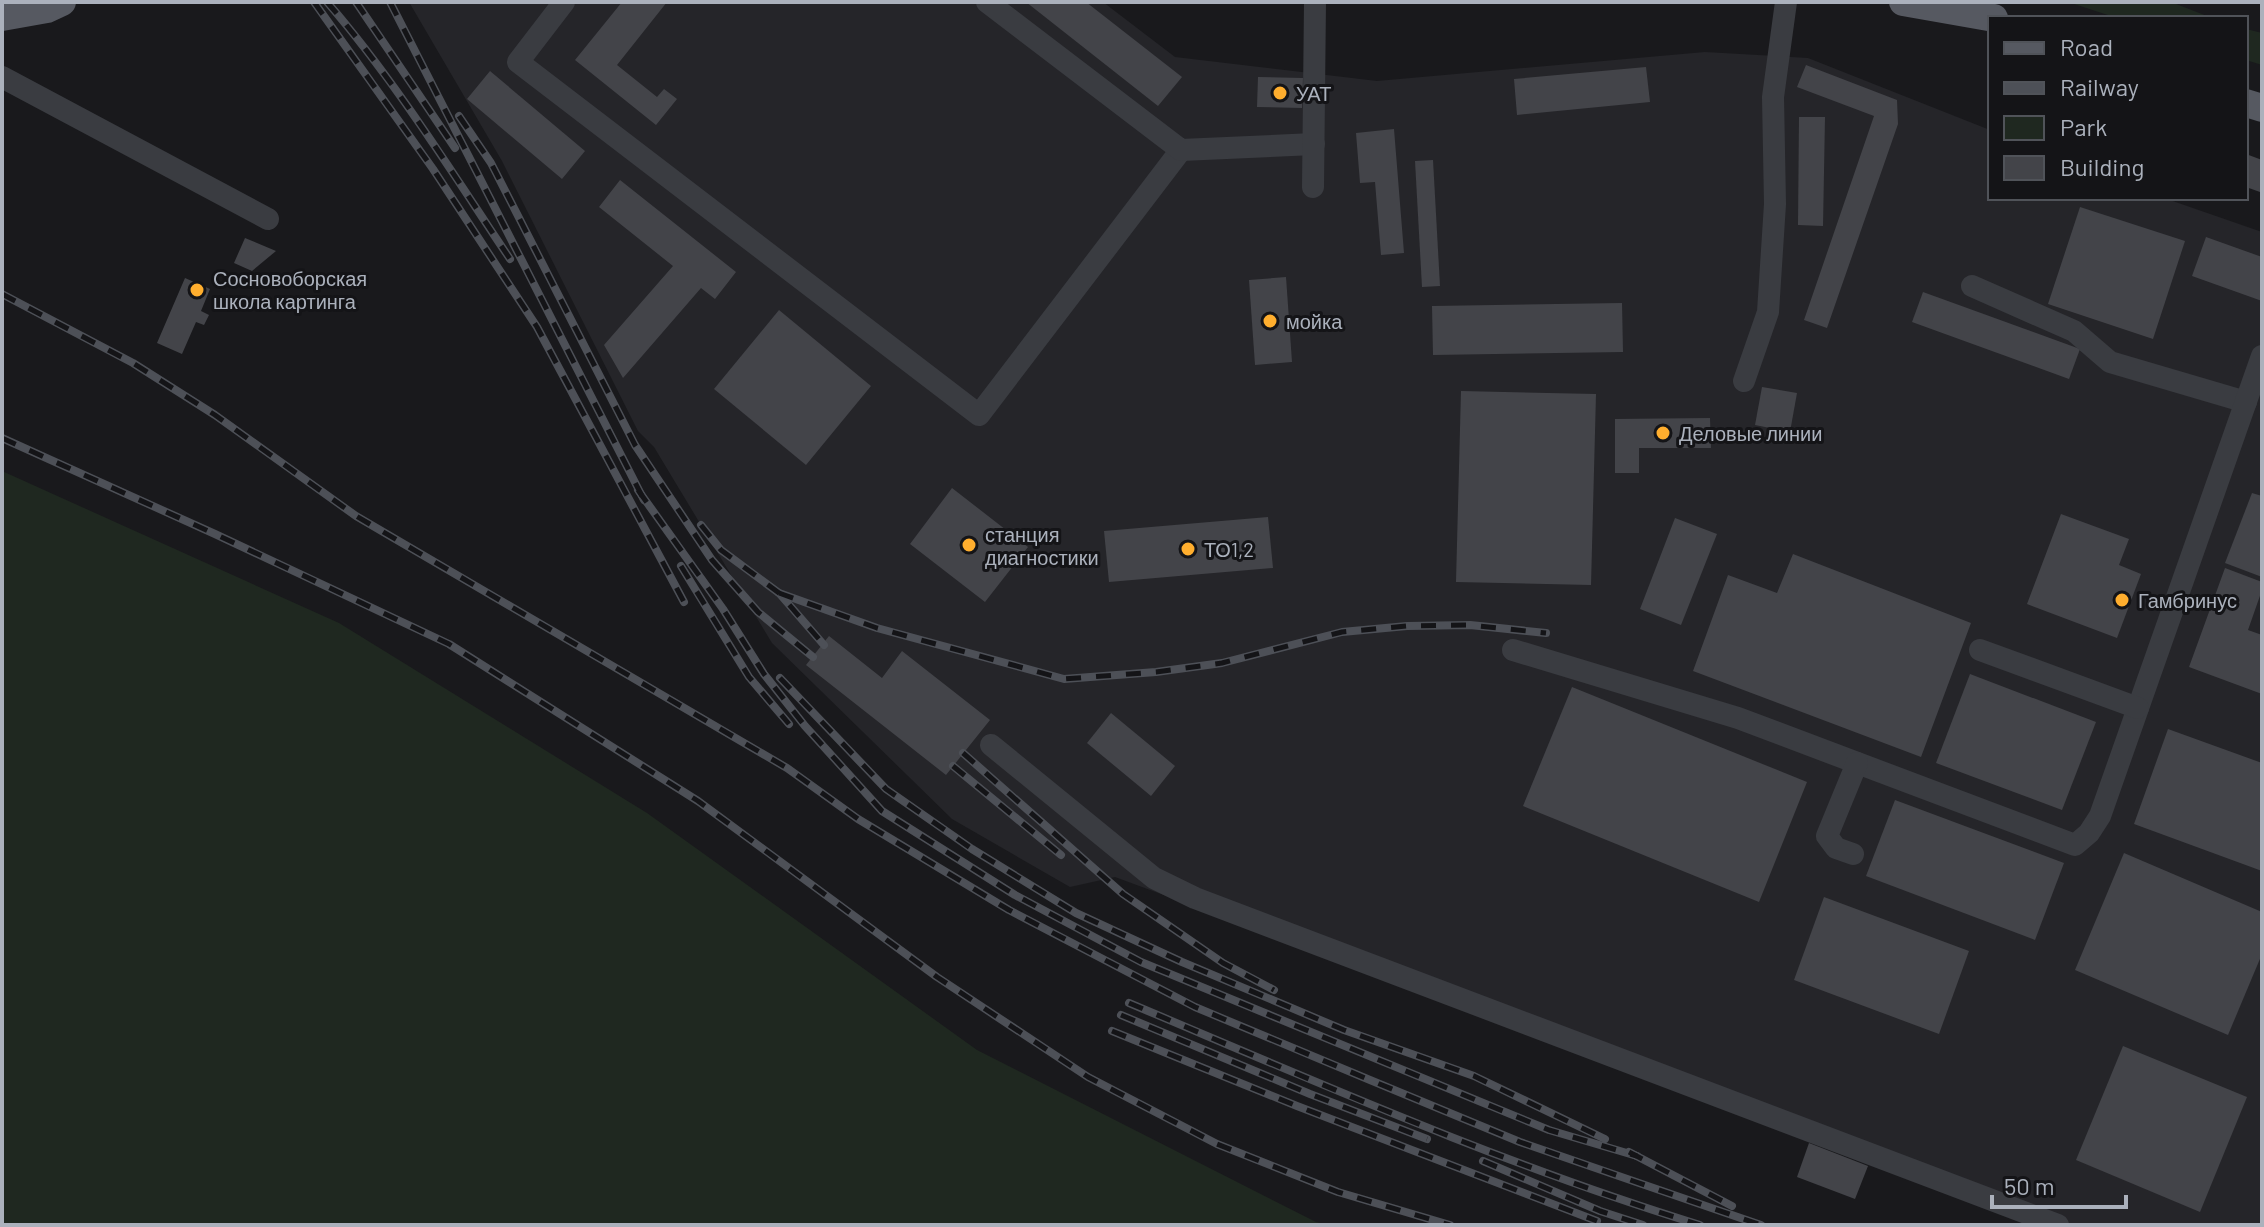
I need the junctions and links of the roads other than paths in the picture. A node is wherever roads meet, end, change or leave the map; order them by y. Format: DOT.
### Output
graph roads {
  1 [pos="62,2"];
  2 [pos="564,2"];
  3 [pos="987,2"];
  4 [pos="1315,2"];
  5 [pos="1786,2"];
  6 [pos="1903,2"];
  7 [pos="1987,11"];
  8 [pos="2,17"];
  9 [pos="2,77"];
  10 [pos="1314,144"];
  11 [pos="1181,150"];
  12 [pos="1313,187"];
  13 [pos="268,219"];
  14 [pos="1972,286"];
  15 [pos="2262,356"];
  16 [pos="1744,381"];
  17 [pos="2246,402"];
  18 [pos="1513,650"];
  19 [pos="1980,650"];
  20 [pos="2138,708"];
  21 [pos="991,745"];
  22 [pos="1857,763"];
  23 [pos="1853,854"];
  24 [pos="2058,1225"];
  1 -- 8 [label="main road"];
  2 -- 11 [label="street"];
  3 -- 11 [label="street"];
  4 -- 10 [label="street"];
  5 -- 16 [label="street"];
  6 -- 7 [label="main road"];
  9 -- 13 [label="street"];
  10 -- 11 [label="street"];
  10 -- 12 [label="street"];
  14 -- 17 [label="street"];
  15 -- 17 [label="street"];
  17 -- 20 [label="street"];
  18 -- 22 [label="street"];
  19 -- 20 [label="street"];
  20 -- 22 [label="street"];
  21 -- 24 [label="street"];
  22 -- 23 [label="street"];
}
